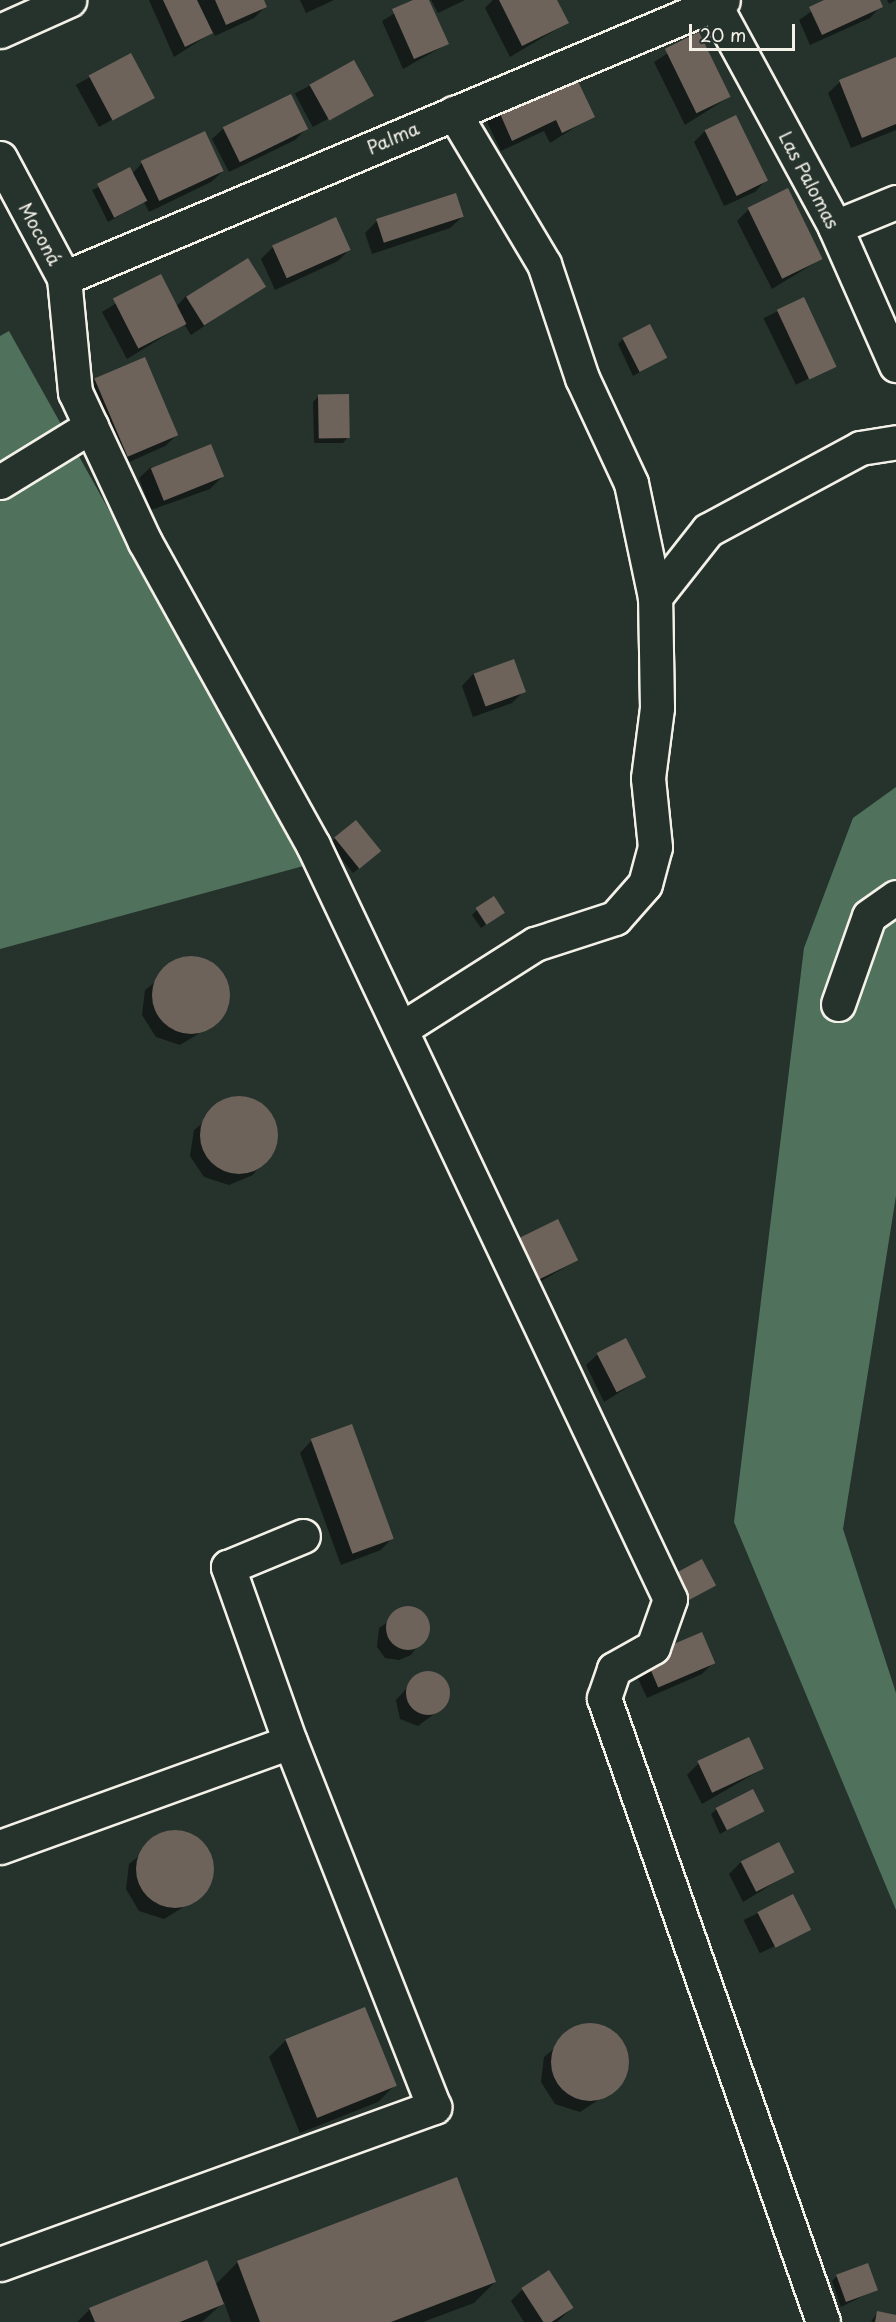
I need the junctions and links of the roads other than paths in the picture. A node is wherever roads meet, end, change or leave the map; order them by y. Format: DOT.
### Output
graph roads {
  1 [pos="69,0"];
  2 [pos="716,1"];
  3 [pos="0,31"];
  4 [pos="454,113"];
  5 [pos="0,160"];
  6 [pos="896,202"];
  7 [pos="835,227"];
  8 [pos="64,278"];
  9 [pos="896,365"];
  10 [pos="91,426"];
  11 [pos="896,442"];
  12 [pos="0,482"];
  13 [pos="655,597"];
  14 [pos="896,897"];
  15 [pos="838,1004"];
  16 [pos="401,1029"];
  17 [pos="303,1536"];
  18 [pos="290,1742"];
  19 [pos="0,1847"];
  20 [pos="0,2264"];
  21 [pos="823,2322"];
  1 -- 3 [label="street"];
  2 -- 4 [label="street, Palma"];
  2 -- 7 [label="street, Las Palomas"];
  4 -- 8 [label="street, Palma"];
  4 -- 13 [label="street"];
  5 -- 8 [label="street, Moconá"];
  6 -- 7 [label="street"];
  7 -- 9 [label="street, Las Palomas"];
  8 -- 10 [label="street"];
  10 -- 12 [label="street"];
  10 -- 16 [label="street"];
  11 -- 13 [label="street"];
  13 -- 16 [label="street"];
  14 -- 15 [label="street"];
  16 -- 21 [label="street"];
  17 -- 18 [label="street"];
  18 -- 19 [label="street"];
  18 -- 20 [label="street"];
}
